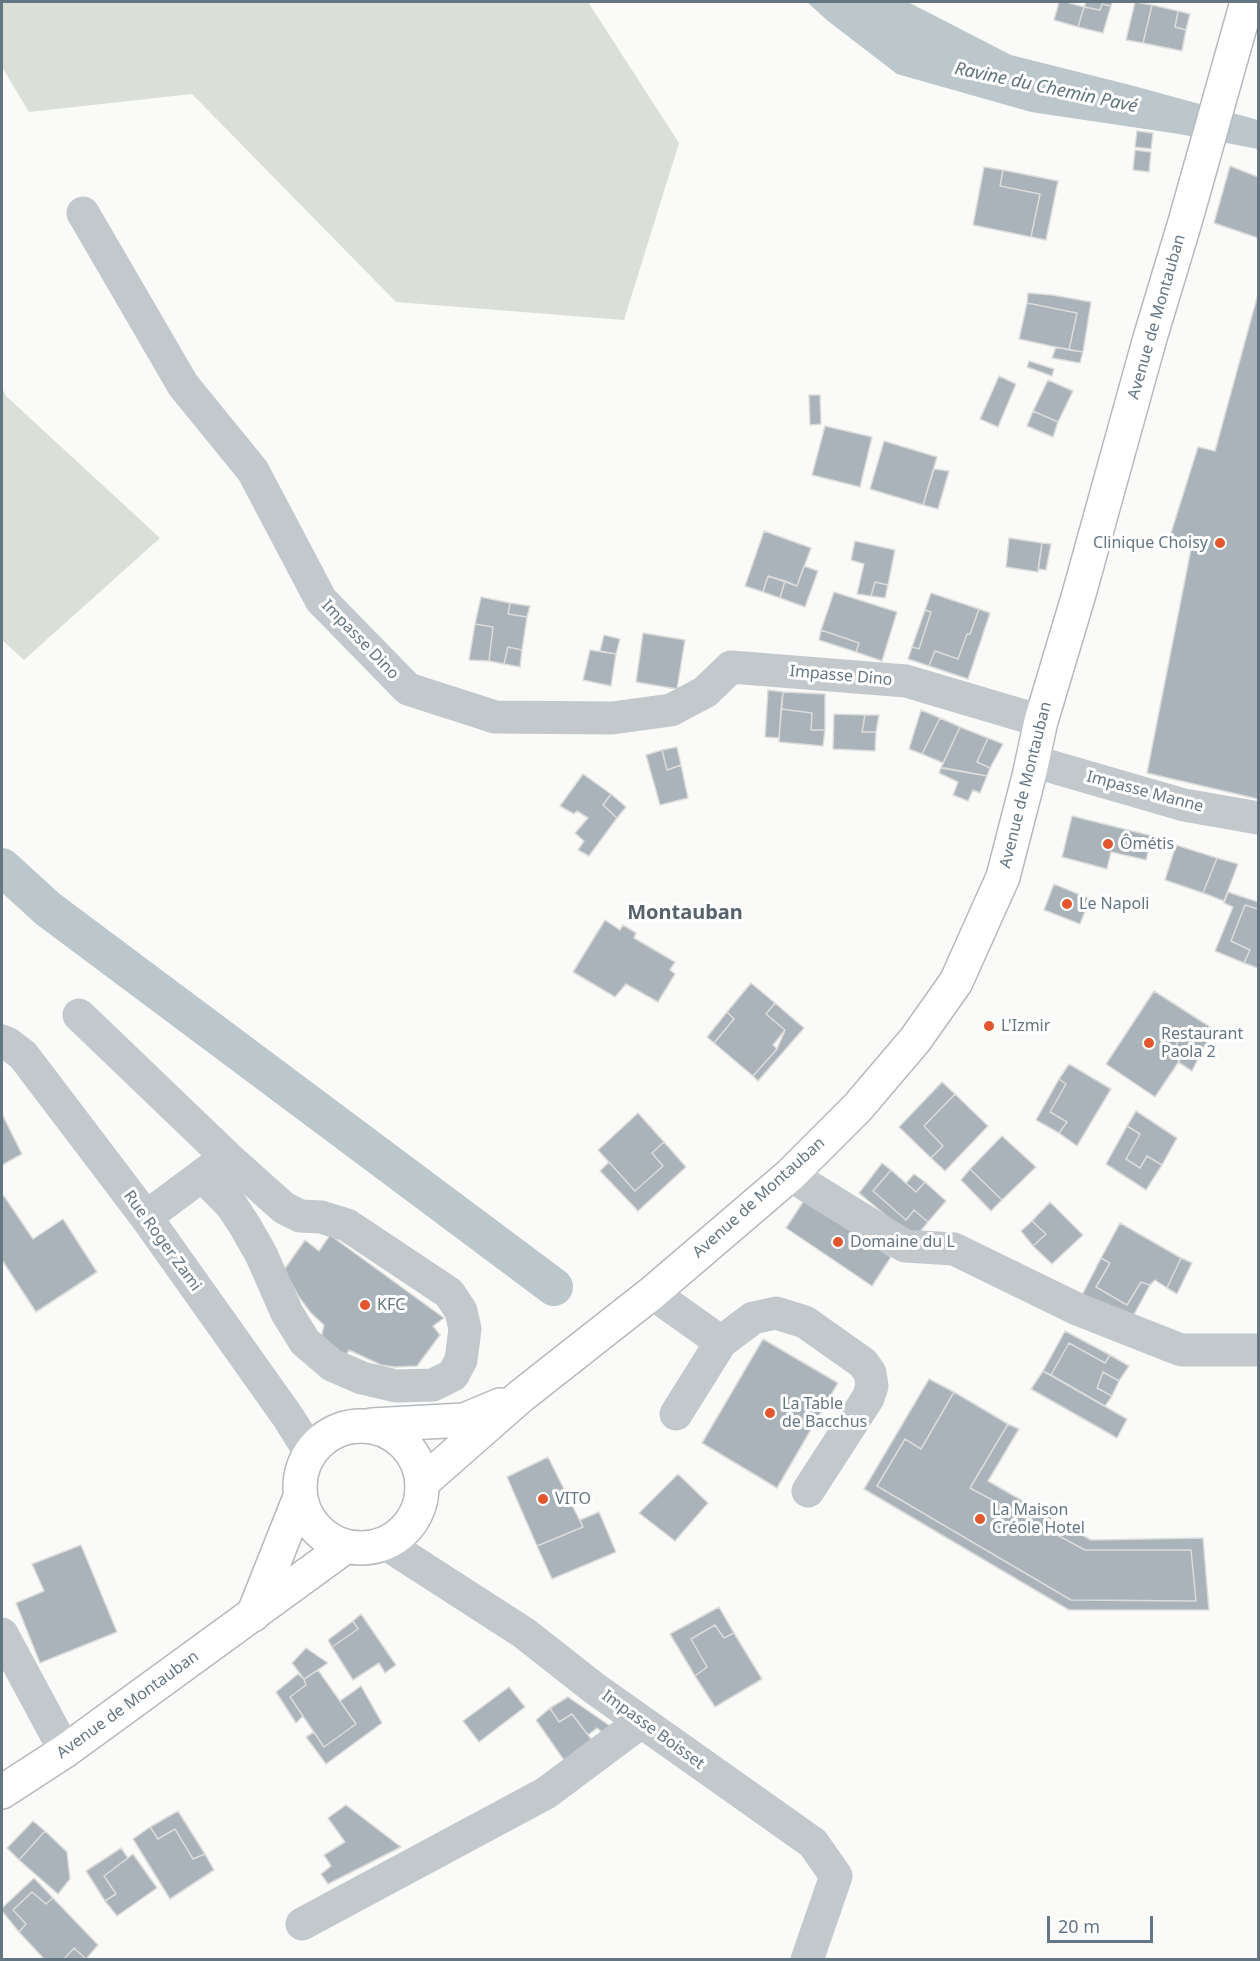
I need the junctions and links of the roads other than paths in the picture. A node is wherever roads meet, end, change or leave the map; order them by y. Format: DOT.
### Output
graph roads {
  1 [pos="1247,2"];
  2 [pos="83,213"];
  3 [pos="1041,721"];
  4 [pos="1032,760"];
  5 [pos="1258,818"];
  6 [pos="79,1016"];
  7 [pos="2,1041"];
  8 [pos="214,1166"];
  9 [pos="790,1175"];
  10 [pos="146,1217"];
  11 [pos="652,1293"];
  12 [pos="722,1342"];
  13 [pos="1258,1350"];
  14 [pos="521,1396"];
  15 [pos="676,1414"];
  16 [pos="362,1425"];
  17 [pos="310,1452"];
  18 [pos="423,1482"];
  19 [pos="808,1491"];
  20 [pos="300,1497"];
  21 [pos="386,1544"];
  22 [pos="345,1547"];
  23 [pos="253,1615"];
  24 [pos="2,1634"];
  25 [pos="641,1722"];
  26 [pos="65,1751"];
  27 [pos="2,1792"];
  28 [pos="302,1924"];
  29 [pos="807,1959"];
  1 -- 3 [label="main road, Avenue de Montauban"];
  2 -- 3 [label="street, Impasse Dino"];
  3 -- 4 [label="main road, Avenue de Montauban"];
  4 -- 5 [label="street, Impasse Manne"];
  4 -- 9 [label="main road, Avenue de Montauban"];
  6 -- 8 [label="street"];
  7 -- 10 [label="street, Rue Roger Zami"];
  8 -- 8 [label="street"];
  8 -- 10 [label="street"];
  9 -- 11 [label="main road, Avenue de Montauban"];
  9 -- 13 [label="street"];
  10 -- 17 [label="street, Rue Roger Zami"];
  11 -- 12 [label="street"];
  11 -- 14 [label="main road, Avenue de Montauban"];
  12 -- 15 [label="street"];
  12 -- 19 [label="street"];
  14 -- 16 [label="main road, Avenue de Montauban"];
  14 -- 18 [label="main road, Avenue de Montauban"];
  16 -- 17 [label="main road, Avenue de Montauban"];
  16 -- 18 [label="main road"];
  17 -- 20 [label="main road, Avenue de Montauban"];
  18 -- 21 [label="main road"];
  20 -- 22 [label="main road"];
  20 -- 23 [label="main road, Avenue de Montauban"];
  21 -- 22 [label="main road"];
  21 -- 25 [label="street, Impasse Boisset"];
  22 -- 23 [label="main road, Avenue de Montauban"];
  23 -- 26 [label="main road, Avenue de Montauban"];
  24 -- 26 [label="street"];
  25 -- 28 [label="street"];
  25 -- 29 [label="street, Impasse Boisset"];
  26 -- 27 [label="main road, Avenue de Montauban"];
}
